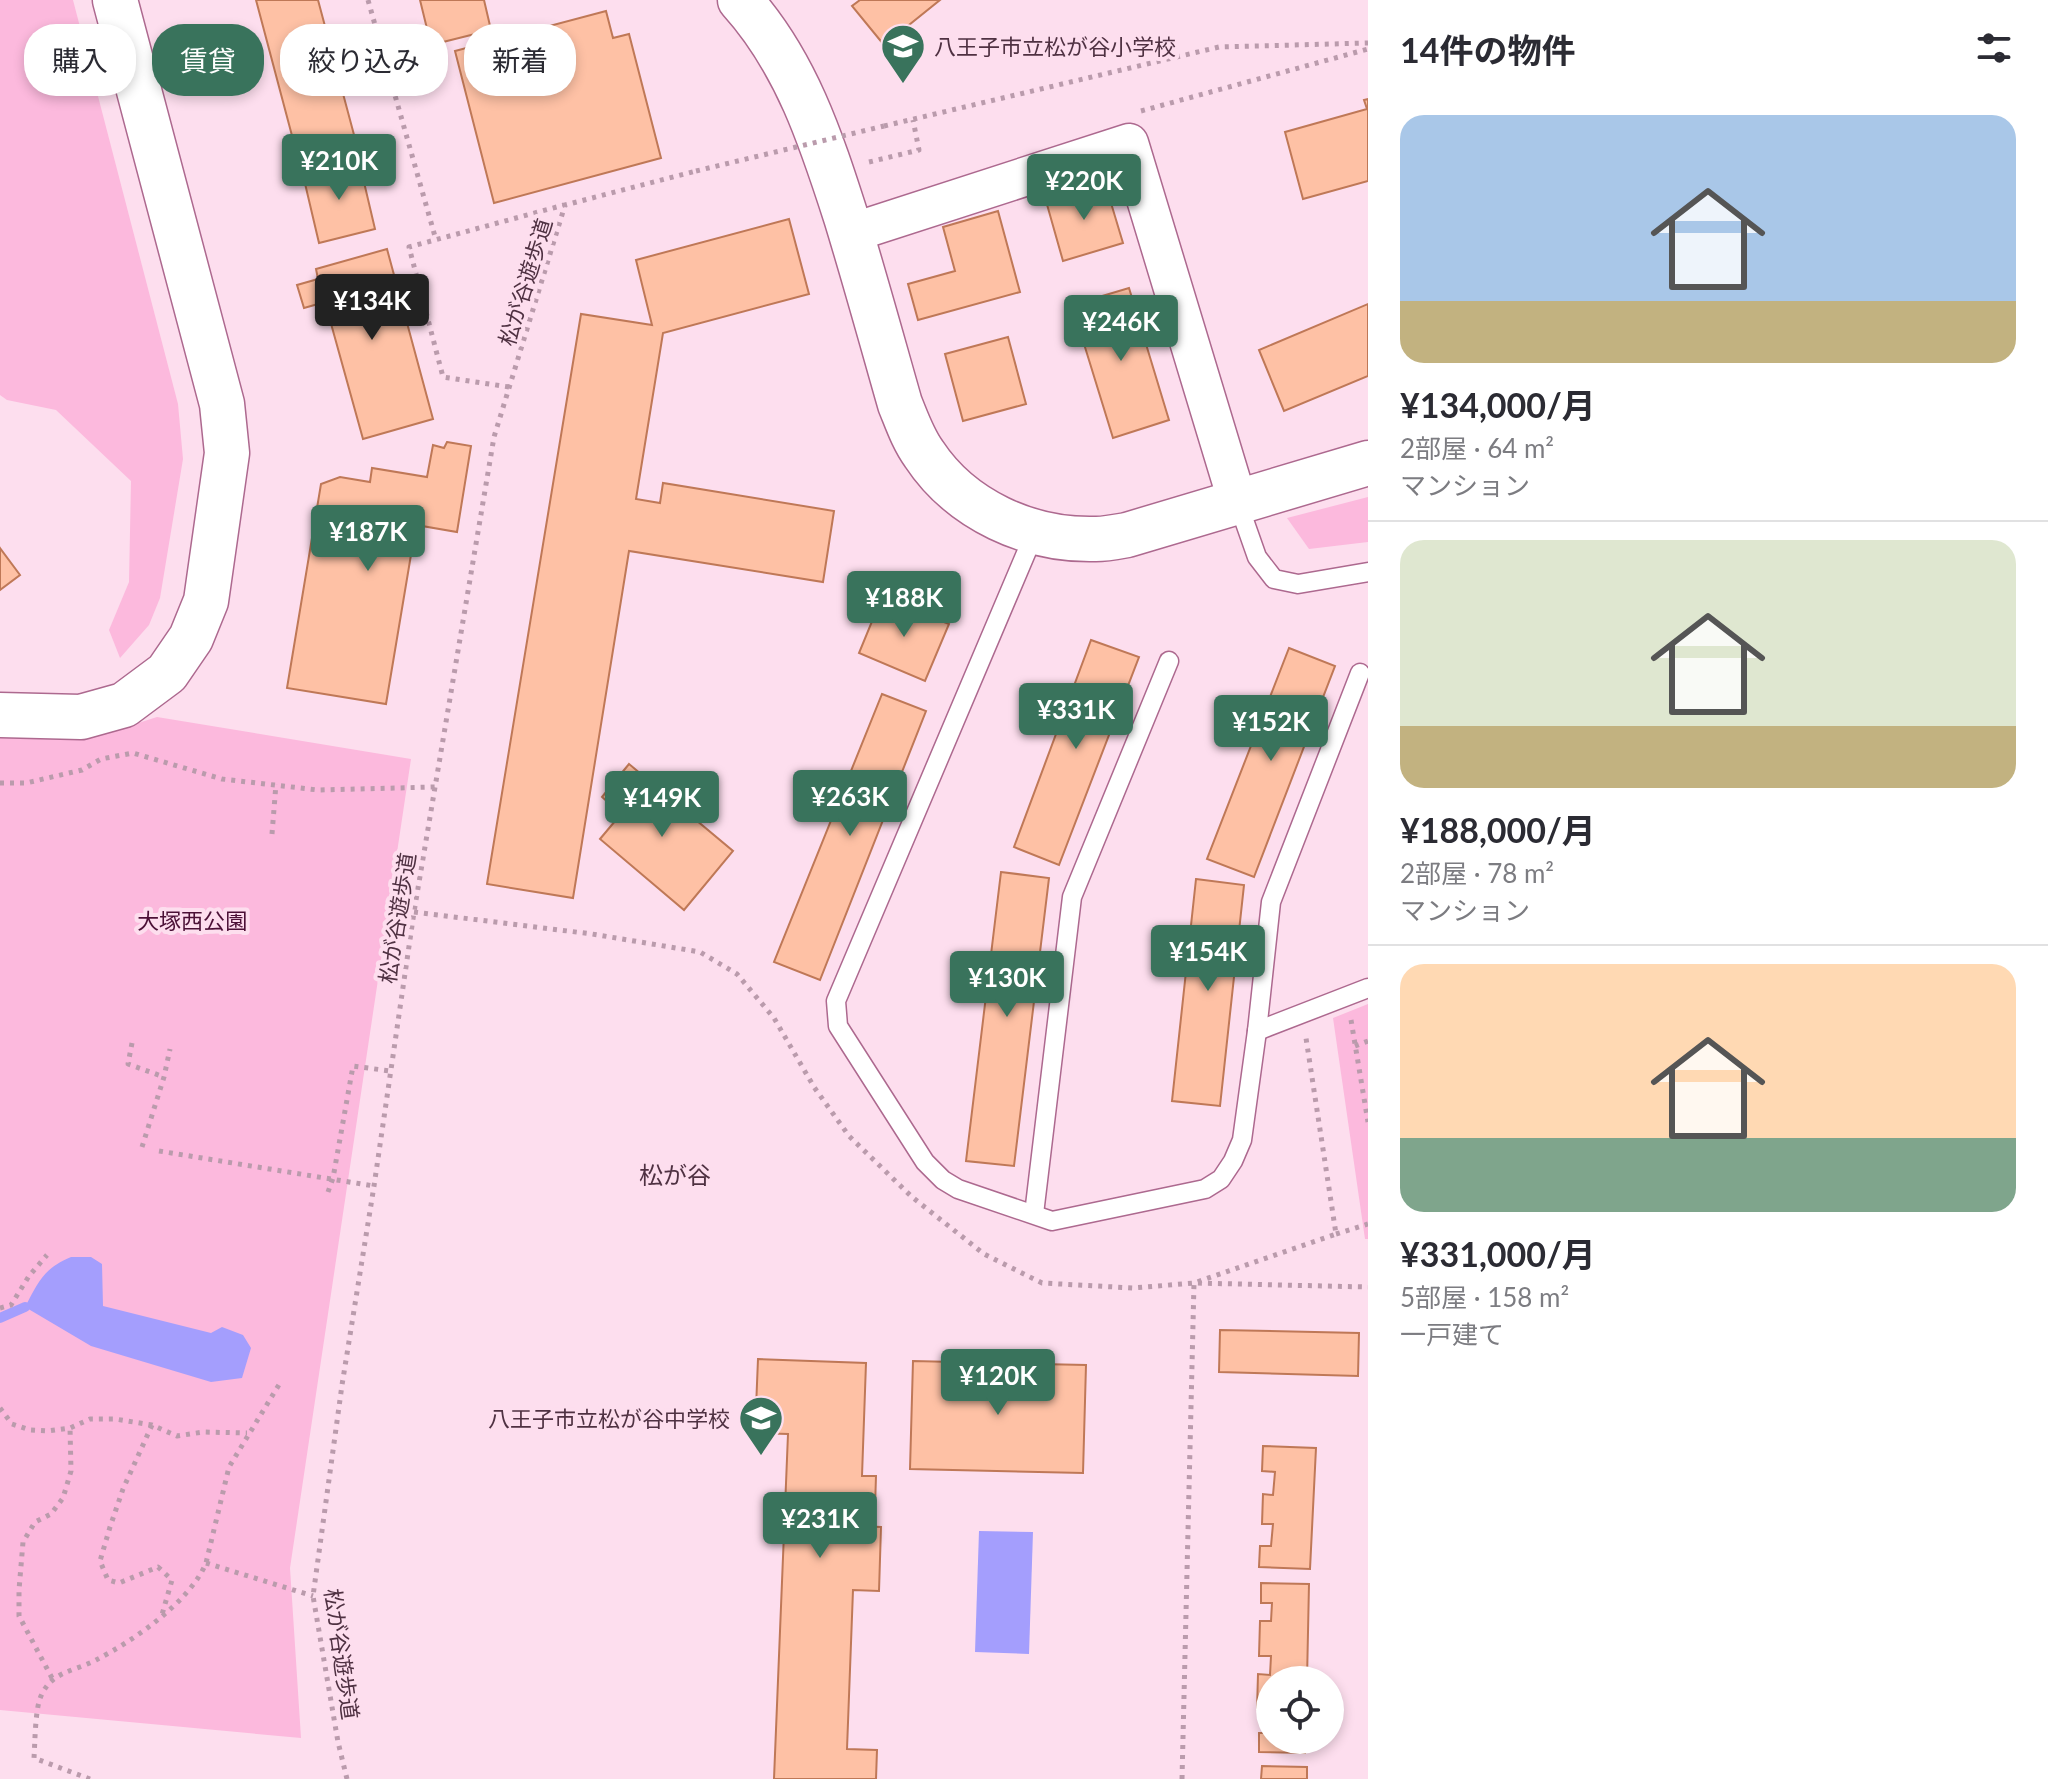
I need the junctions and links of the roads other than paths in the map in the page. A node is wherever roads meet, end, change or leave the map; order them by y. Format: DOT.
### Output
graph roads {
  1 [pos="115,0"];
  2 [pos="740,0"];
  3 [pos="851,233"];
  4 [pos="1368,463"];
  5 [pos="1238,503"];
  6 [pos="1035,532"];
  7 [pos="1368,572"];
  8 [pos="1169,661"];
  9 [pos="1360,673"];
  10 [pos="0,715"];
  11 [pos="1368,988"];
  12 [pos="1257,1031"];
  13 [pos="1034,1214"];
  1 -- 10 [label="street"];
  2 -- 3 [label="street"];
  3 -- 5 [label="street"];
  3 -- 6 [label="street"];
  4 -- 5 [label="street"];
  5 -- 6 [label="street"];
  5 -- 7 [label="lane"];
  6 -- 13 [label="lane"];
  8 -- 13 [label="lane"];
  9 -- 12 [label="lane"];
  11 -- 12 [label="lane"];
  12 -- 13 [label="lane"];
}
